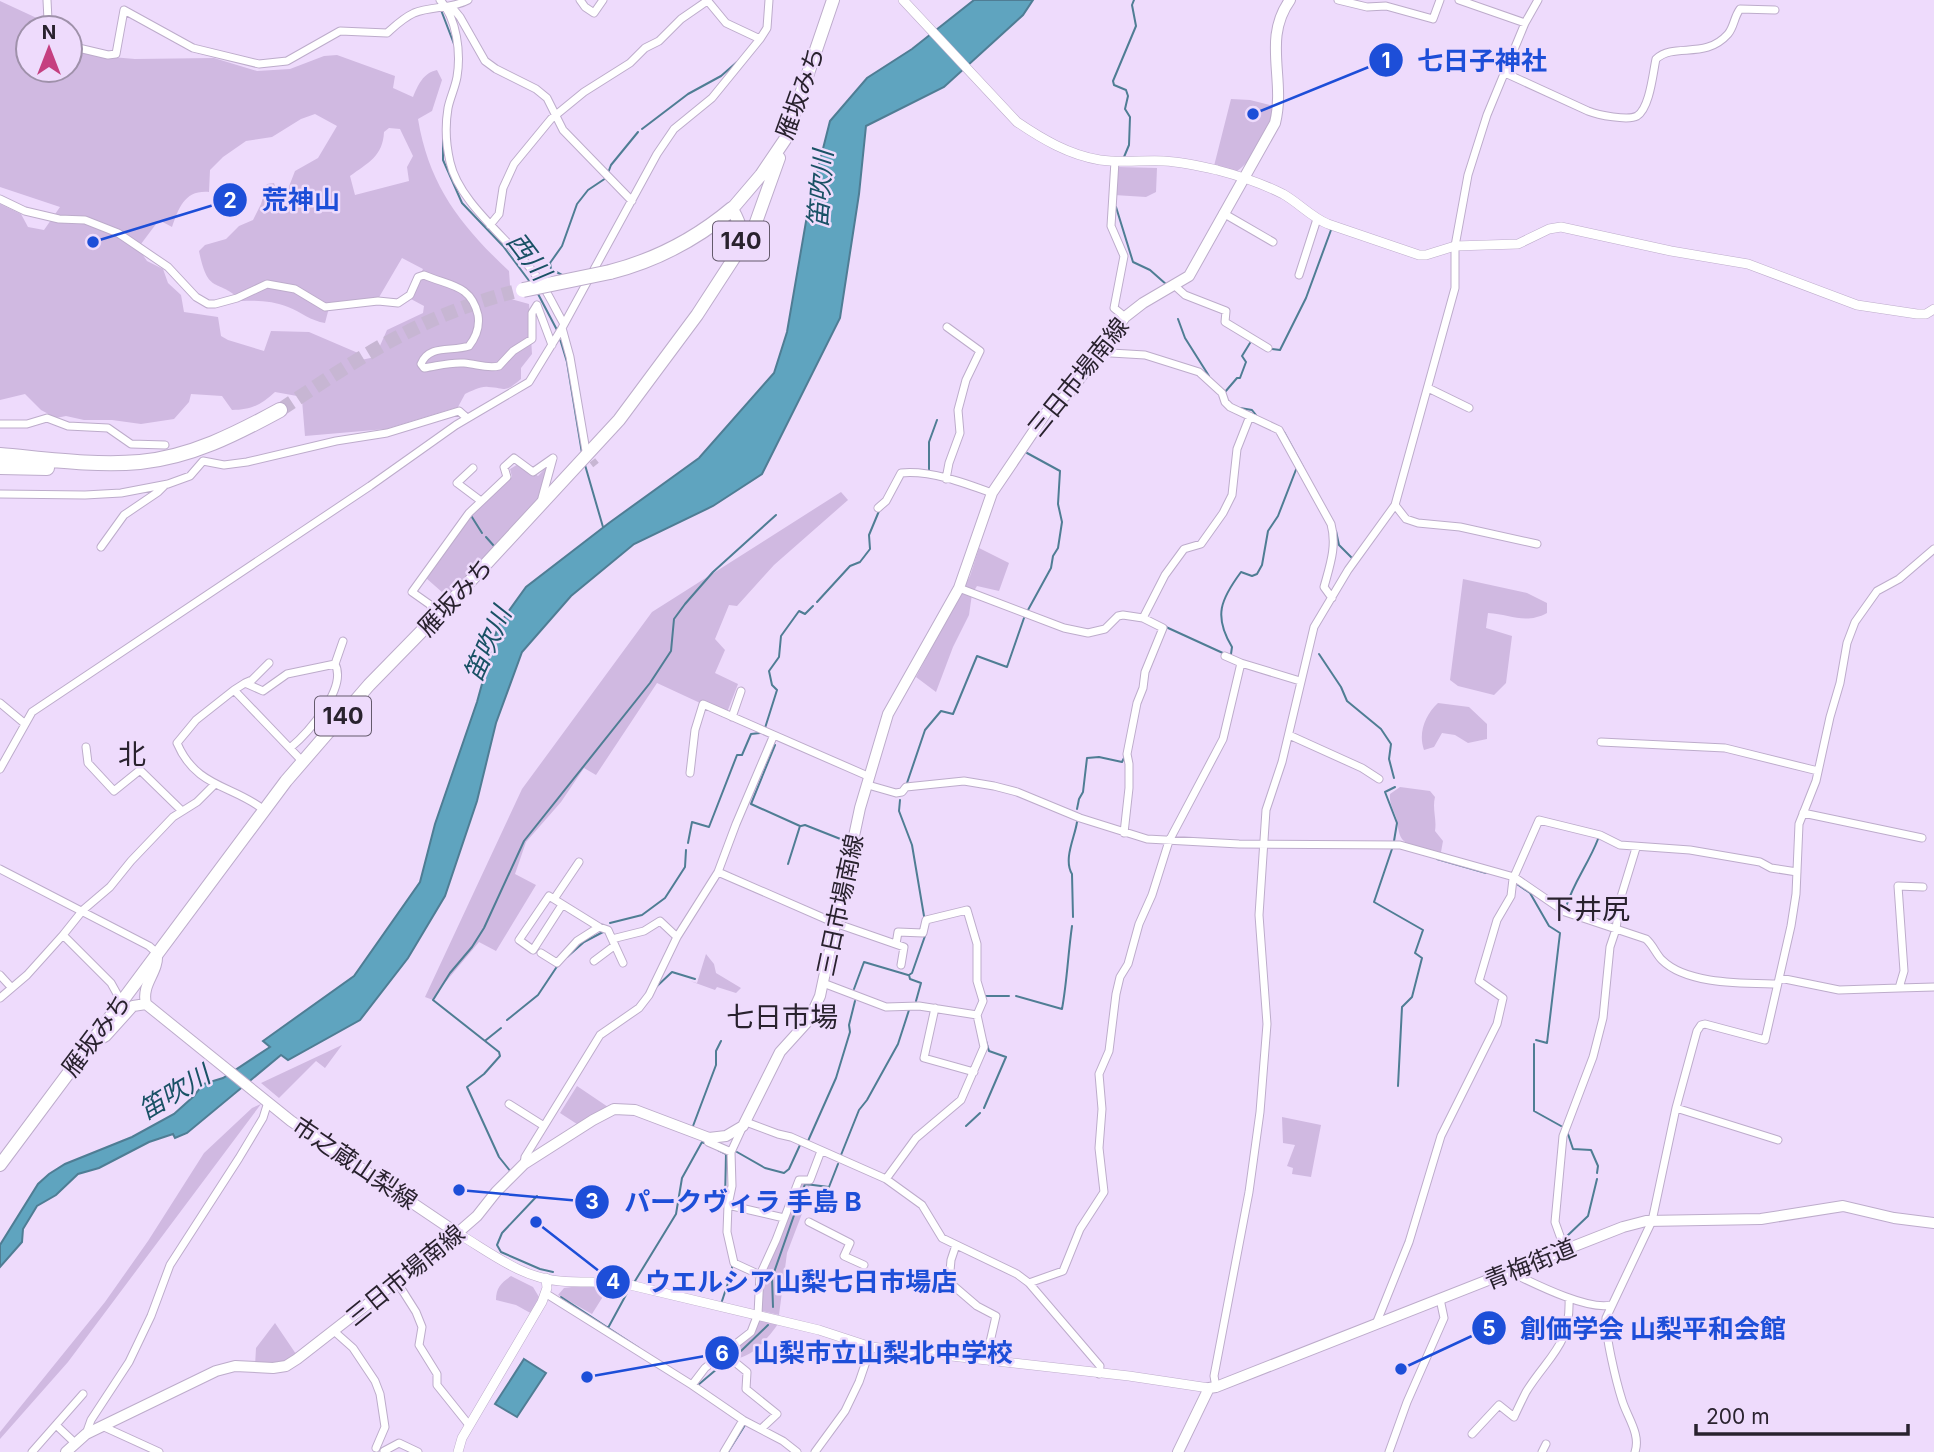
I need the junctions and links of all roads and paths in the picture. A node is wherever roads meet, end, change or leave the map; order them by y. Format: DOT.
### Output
graph roads {
  1 [pos="426,0"];
  2 [pos="468,0"];
  3 [pos="580,0"];
  4 [pos="603,0"];
  5 [pos="707,0"];
  6 [pos="769,0"];
  7 [pos="834,0"];
  8 [pos="903,0"];
  9 [pos="1290,0"];
  10 [pos="1338,0"];
  11 [pos="1440,0"];
  12 [pos="1459,0"];
  13 [pos="1538,0"];
  14 [pos="446,4"];
  15 [pos="429,10"];
  16 [pos="1775,10"];
  17 [pos="1525,23"];
  18 [pos="760,38"];
  19 [pos="84,49"];
  20 [pos="1505,73"];
  21 [pos="556,115"];
  22 [pos="786,138"];
  23 [pos="1115,161"];
  24 [pos="1242,178"];
  25 [pos="0,198"];
  26 [pos="632,201"];
  27 [pos="732,209"];
  28 [pos="1223,214"];
  29 [pos="1317,219"];
  30 [pos="490,225"];
  31 [pos="1273,242"];
  32 [pos="1455,246"];
  33 [pos="736,255"];
  34 [pos="1299,275"];
  35 [pos="1175,286"];
  36 [pos="513,292"];
  37 [pos="1934,309"];
  38 [pos="1125,317"];
  39 [pos="563,326"];
  40 [pos="947,327"];
  41 [pos="552,345"];
  42 [pos="1268,348"];
  43 [pos="1103,349"];
  44 [pos="1428,388"];
  45 [pos="1469,408"];
  46 [pos="280,410"];
  47 [pos="1250,416"];
  48 [pos="467,418"];
  49 [pos="0,425"];
  50 [pos="165,445"];
  51 [pos="0,453"];
  52 [pos="584,454"];
  53 [pos="142,462"];
  54 [pos="0,467"];
  55 [pos="473,468"];
  56 [pos="946,479"];
  57 [pos="165,484"];
  58 [pos="992,493"];
  59 [pos="0,495"];
  60 [pos="546,500"];
  61 [pos="481,501"];
  62 [pos="1395,505"];
  63 [pos="878,508"];
  64 [pos="1537,544"];
  65 [pos="101,547"];
  66 [pos="1934,549"];
  67 [pos="959,588"];
  68 [pos="1332,598"];
  69 [pos="438,616"];
  70 [pos="1143,618"];
  71 [pos="343,641"];
  72 [pos="1225,656"];
  73 [pos="269,663"];
  74 [pos="1241,663"];
  75 [pos="335,664"];
  76 [pos="1300,681"];
  77 [pos="245,683"];
  78 [pos="234,690"];
  79 [pos="741,691"];
  80 [pos="0,703"];
  81 [pos="732,717"];
  82 [pos="24,723"];
  83 [pos="1289,735"];
  84 [pos="773,737"];
  85 [pos="1601,742"];
  86 [pos="86,747"];
  87 [pos="290,748"];
  88 [pos="303,762"];
  89 [pos="0,769"];
  90 [pos="1818,771"];
  91 [pos="691,773"];
  92 [pos="1379,779"];
  93 [pos="869,781"];
  94 [pos="214,785"];
  95 [pos="264,810"];
  96 [pos="182,811"];
  97 [pos="1803,813"];
  98 [pos="1124,833"];
  99 [pos="1922,838"];
  100 [pos="1169,841"];
  101 [pos="1263,844"];
  102 [pos="1636,848"];
  103 [pos="579,862"];
  104 [pos="0,869"];
  105 [pos="718,872"];
  106 [pos="1797,872"];
  107 [pos="1513,882"];
  108 [pos="1923,887"];
  109 [pos="554,899"];
  110 [pos="562,905"];
  111 [pos="83,910"];
  112 [pos="835,923"];
  113 [pos="599,927"];
  114 [pos="1616,929"];
  115 [pos="63,935"];
  116 [pos="677,937"];
  117 [pos="613,942"];
  118 [pos="896,944"];
  119 [pos="157,953"];
  120 [pos="541,953"];
  121 [pos="594,961"];
  122 [pos="623,963"];
  123 [pos="901,965"];
  124 [pos="0,975"];
  125 [pos="1779,981"];
  126 [pos="822,983"];
  127 [pos="11,987"];
  128 [pos="1934,987"];
  129 [pos="1899,988"];
  130 [pos="0,998"];
  131 [pos="121,1002"];
  132 [pos="149,1006"];
  133 [pos="935,1008"];
  134 [pos="977,1015"];
  135 [pos="87,1047"];
  136 [pos="974,1072"];
  137 [pos="268,1102"];
  138 [pos="509,1104"];
  139 [pos="1676,1108"];
  140 [pos="745,1124"];
  141 [pos="544,1126"];
  142 [pos="709,1138"];
  143 [pos="1778,1140"];
  144 [pos="821,1151"];
  145 [pos="731,1152"];
  146 [pos="524,1164"];
  147 [pos="0,1165"];
  148 [pos="886,1179"];
  149 [pos="728,1205"];
  150 [pos="784,1218"];
  151 [pos="1652,1221"];
  152 [pos="809,1222"];
  153 [pos="1934,1223"];
  154 [pos="457,1233"];
  155 [pos="956,1245"];
  156 [pos="1565,1250"];
  157 [pos="864,1265"];
  158 [pos="1510,1272"];
  159 [pos="760,1275"];
  160 [pos="546,1278"];
  161 [pos="397,1282"];
  162 [pos="1029,1283"];
  163 [pos="545,1293"];
  164 [pos="1569,1298"];
  165 [pos="1440,1299"];
  166 [pos="1611,1306"];
  167 [pos="758,1314"];
  168 [pos="1376,1324"];
  169 [pos="335,1332"];
  170 [pos="871,1347"];
  171 [pos="725,1354"];
  172 [pos="990,1361"];
  173 [pos="1099,1374"];
  174 [pos="692,1385"];
  175 [pos="1212,1387"];
  176 [pos="83,1394"];
  177 [pos="743,1420"];
  178 [pos="56,1425"];
  179 [pos="469,1425"];
  180 [pos="102,1426"];
  181 [pos="761,1429"];
  182 [pos="86,1433"];
  183 [pos="1472,1434"];
  184 [pos="75,1443"];
  185 [pos="380,1450"];
  186 [pos="32,1452"];
  187 [pos="66,1452"];
  188 [pos="159,1452"];
  189 [pos="418,1452"];
  190 [pos="458,1452"];
  191 [pos="724,1452"];
  192 [pos="797,1452"];
  193 [pos="815,1452"];
  194 [pos="1178,1452"];
  195 [pos="1389,1452"];
  196 [pos="1635,1452"];
  1 -- 15 [label="street"];
  2 -- 14 [label="street"];
  3 -- 4 [label="street"];
  5 -- 18 [label="street"];
  5 -- 21 [label="street"];
  6 -- 18 [label="street"];
  7 -- 22 [label="highway, 雁坂みち / 140"];
  8 -- 23 [label="street"];
  9 -- 24 [label="main road, 三日市場南線"];
  10 -- 11 [label="street"];
  12 -- 17 [label="street"];
  13 -- 17 [label="street"];
  14 -- 15 [label="street"];
  14 -- 21 [label="street"];
  14 -- 30 [label="street"];
  15 -- 19 [label="street"];
  16 -- 20 [label="street"];
  17 -- 20 [label="street"];
  18 -- 26 [label="street"];
  20 -- 32 [label="street"];
  21 -- 26 [label="street"];
  21 -- 30 [label="street"];
  22 -- 27 [label="highway, 雁坂みち / 140"];
  22 -- 33 [label="highway, 雁坂みち"];
  23 -- 24 [label="street"];
  23 -- 38 [label="street"];
  24 -- 28 [label="main road, 三日市場南線"];
  24 -- 29 [label="street"];
  25 -- 41 [label="street"];
  26 -- 39 [label="street"];
  27 -- 33 [label="highway, 140"];
  27 -- 36 [label="highway, 140, bridge"];
  28 -- 31 [label="street"];
  28 -- 35 [label="main road, 三日市場南線"];
  29 -- 32 [label="street"];
  29 -- 34 [label="street"];
  30 -- 39 [label="street"];
  32 -- 37 [label="street"];
  32 -- 44 [label="street"];
  33 -- 52 [label="highway, 雁坂みち / 140"];
  35 -- 38 [label="main road, 三日市場南線"];
  35 -- 42 [label="street"];
  38 -- 43 [label="main road, 三日市場南線"];
  39 -- 41 [label="street"];
  39 -- 52 [label="street"];
  40 -- 56 [label="street"];
  41 -- 48 [label="street"];
  43 -- 47 [label="street"];
  43 -- 58 [label="main road, 三日市場南線"];
  44 -- 45 [label="street"];
  44 -- 62 [label="street"];
  46 -- 53 [label="highway"];
  47 -- 68 [label="street"];
  47 -- 70 [label="street"];
  48 -- 57 [label="street"];
  48 -- 82 [label="street"];
  49 -- 50 [label="street"];
  51 -- 53 [label="highway"];
  52 -- 60 [label="highway, 雁坂みち / 140"];
  53 -- 54 [label="highway"];
  55 -- 61 [label="street"];
  56 -- 58 [label="street"];
  56 -- 63 [label="street"];
  57 -- 59 [label="street"];
  57 -- 65 [label="street"];
  58 -- 67 [label="main road, 三日市場南線"];
  60 -- 61 [label="street"];
  60 -- 69 [label="highway, 雁坂みち / 140"];
  61 -- 69 [label="street"];
  62 -- 64 [label="street"];
  62 -- 68 [label="street"];
  66 -- 90 [label="street"];
  67 -- 70 [label="street"];
  67 -- 93 [label="main road, 三日市場南線"];
  68 -- 76 [label="street"];
  69 -- 88 [label="highway, 雁坂みち / 140"];
  70 -- 98 [label="street"];
  71 -- 75 [label="street"];
  72 -- 74 [label="street"];
  73 -- 77 [label="street"];
  74 -- 76 [label="street"];
  74 -- 100 [label="street"];
  75 -- 77 [label="street"];
  75 -- 87 [label="street"];
  76 -- 83 [label="street"];
  77 -- 78 [label="street"];
  78 -- 87 [label="street"];
  78 -- 94 [label="street"];
  79 -- 81 [label="street"];
  80 -- 82 [label="street"];
  81 -- 84 [label="street"];
  81 -- 91 [label="street"];
  82 -- 89 [label="street"];
  83 -- 92 [label="street"];
  83 -- 101 [label="street"];
  84 -- 93 [label="street"];
  84 -- 105 [label="street"];
  85 -- 90 [label="street"];
  86 -- 96 [label="street"];
  87 -- 88 [label="street"];
  88 -- 95 [label="highway, 雁坂みち / 140"];
  90 -- 97 [label="street"];
  93 -- 98 [label="street"];
  93 -- 112 [label="main road, 三日市場南線"];
  94 -- 95 [label="street"];
  94 -- 96 [label="street"];
  95 -- 119 [label="highway, 雁坂みち / 140"];
  96 -- 111 [label="street"];
  97 -- 99 [label="street"];
  97 -- 106 [label="street"];
  98 -- 100 [label="street"];
  100 -- 101 [label="street"];
  100 -- 162 [label="street"];
  101 -- 107 [label="street"];
  101 -- 175 [label="street"];
  102 -- 106 [label="street"];
  102 -- 107 [label="street"];
  102 -- 114 [label="street"];
  103 -- 109 [label="street"];
  104 -- 111 [label="street"];
  105 -- 112 [label="street"];
  105 -- 116 [label="street"];
  106 -- 125 [label="street"];
  107 -- 114 [label="street"];
  107 -- 168 [label="street"];
  108 -- 129 [label="street"];
  109 -- 110 [label="street"];
  109 -- 110 [label="street"];
  110 -- 113 [label="street"];
  111 -- 115 [label="street"];
  111 -- 119 [label="street"];
  112 -- 118 [label="street"];
  112 -- 126 [label="main road, 三日市場南線"];
  113 -- 117 [label="street"];
  113 -- 120 [label="street"];
  114 -- 125 [label="street"];
  114 -- 156 [label="street"];
  115 -- 127 [label="street"];
  115 -- 131 [label="street"];
  116 -- 117 [label="street"];
  116 -- 141 [label="street"];
  117 -- 121 [label="street"];
  117 -- 122 [label="street"];
  118 -- 123 [label="street"];
  118 -- 134 [label="street"];
  119 -- 131 [label="highway, 雁坂みち / 140"];
  119 -- 132 [label="main road"];
  124 -- 127 [label="street"];
  125 -- 129 [label="street"];
  125 -- 139 [label="street"];
  126 -- 133 [label="street"];
  126 -- 140 [label="main road, 三日市場南線"];
  127 -- 130 [label="street"];
  128 -- 129 [label="street"];
  131 -- 135 [label="highway, 雁坂みち / 140"];
  132 -- 135 [label="main road"];
  132 -- 137 [label="main road, 市之蔵山梨線"];
  133 -- 134 [label="street"];
  133 -- 136 [label="street"];
  134 -- 136 [label="street"];
  135 -- 147 [label="highway, 雁坂みち / 140"];
  136 -- 148 [label="street"];
  137 -- 154 [label="main road, 市之蔵山梨線"];
  137 -- 182 [label="street"];
  138 -- 141 [label="street"];
  139 -- 143 [label="street"];
  139 -- 151 [label="street"];
  140 -- 142 [label="main road"];
  140 -- 144 [label="street"];
  140 -- 145 [label="street"];
  141 -- 146 [label="street"];
  142 -- 145 [label="street"];
  142 -- 146 [label="main road, 三日市場南線"];
  144 -- 148 [label="street"];
  144 -- 150 [label="street"];
  145 -- 149 [label="street"];
  146 -- 154 [label="main road, 三日市場南線"];
  148 -- 155 [label="street"];
  149 -- 150 [label="street"];
  149 -- 159 [label="street"];
  150 -- 159 [label="street"];
  151 -- 153 [label="main road, 青梅街道"];
  151 -- 156 [label="main road, 青梅街道"];
  151 -- 166 [label="street"];
  152 -- 157 [label="street"];
  154 -- 160 [label="street"];
  154 -- 161 [label="main road, 三日市場南線"];
  155 -- 162 [label="street"];
  155 -- 172 [label="street"];
  156 -- 158 [label="main road, 青梅街道"];
  158 -- 164 [label="street"];
  158 -- 165 [label="main road, 青梅街道"];
  159 -- 167 [label="street"];
  160 -- 163 [label="street"];
  160 -- 167 [label="street"];
  161 -- 169 [label="main road, 三日市場南線"];
  161 -- 179 [label="street"];
  162 -- 173 [label="street"];
  163 -- 174 [label="street"];
  163 -- 179 [label="street"];
  164 -- 166 [label="street"];
  164 -- 183 [label="street"];
  165 -- 168 [label="main road, 青梅街道"];
  165 -- 195 [label="street"];
  166 -- 196 [label="street"];
  167 -- 170 [label="street"];
  167 -- 171 [label="street"];
  168 -- 175 [label="main road, 青梅街道"];
  169 -- 180 [label="main road, 三日市場南線"];
  169 -- 185 [label="street"];
  170 -- 172 [label="street"];
  170 -- 193 [label="street"];
  171 -- 174 [label="street"];
  171 -- 181 [label="street"];
  172 -- 173 [label="street"];
  173 -- 175 [label="street"];
  174 -- 177 [label="street"];
  175 -- 194 [label="main road"];
  176 -- 178 [label="street"];
  177 -- 181 [label="street"];
  177 -- 191 [label="street"];
  178 -- 184 [label="street"];
  178 -- 186 [label="street"];
  179 -- 190 [label="street"];
  180 -- 182 [label="main road, 三日市場南線"];
  180 -- 188 [label="street"];
  181 -- 192 [label="street"];
  182 -- 184 [label="main road, 三日市場南線"];
  184 -- 187 [label="main road, 三日市場南線"];
  185 -- 189 [label="street"];
}
